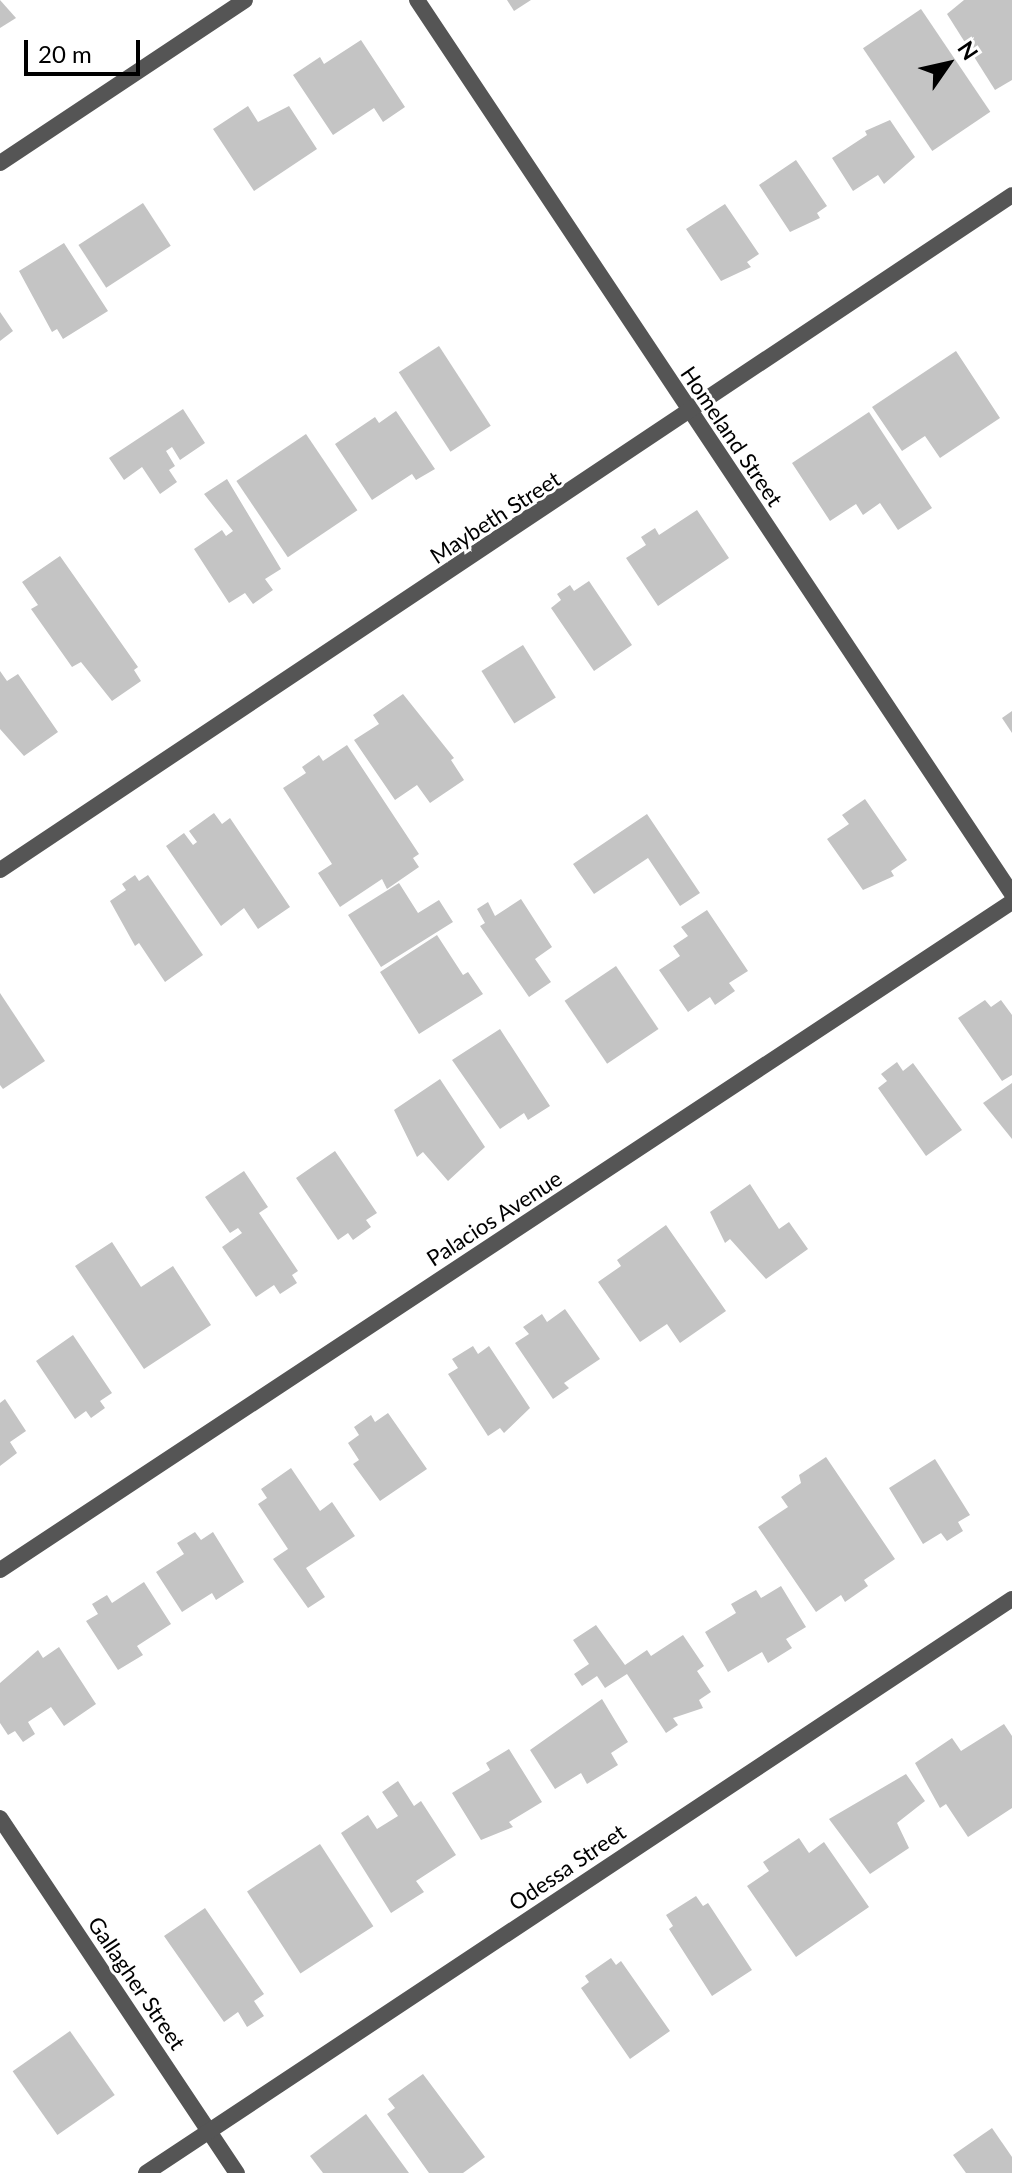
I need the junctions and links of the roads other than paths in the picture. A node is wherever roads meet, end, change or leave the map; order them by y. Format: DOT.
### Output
graph roads {
  1 [pos="245,0"];
  2 [pos="417,0"];
  3 [pos="0,163"];
  4 [pos="1012,195"];
  5 [pos="690,414"];
  6 [pos="0,870"];
  7 [pos="1012,894"];
  8 [pos="1012,902"];
  9 [pos="0,1570"];
  10 [pos="1012,1599"];
  11 [pos="0,1818"];
  12 [pos="209,2131"];
  13 [pos="146,2173"];
  14 [pos="237,2173"];
  1 -- 3 [label="street"];
  2 -- 5 [label="street, Homeland Street"];
  4 -- 5 [label="street, Maybeth Street"];
  5 -- 6 [label="street, Maybeth Street"];
  5 -- 7 [label="street, Homeland Street"];
  8 -- 9 [label="street, Palacios Avenue"];
  10 -- 12 [label="street, Odessa Street"];
  11 -- 12 [label="street, Gallagher Street"];
  12 -- 13 [label="street, Odessa Street"];
  12 -- 14 [label="street, Gallagher Street"];
}
